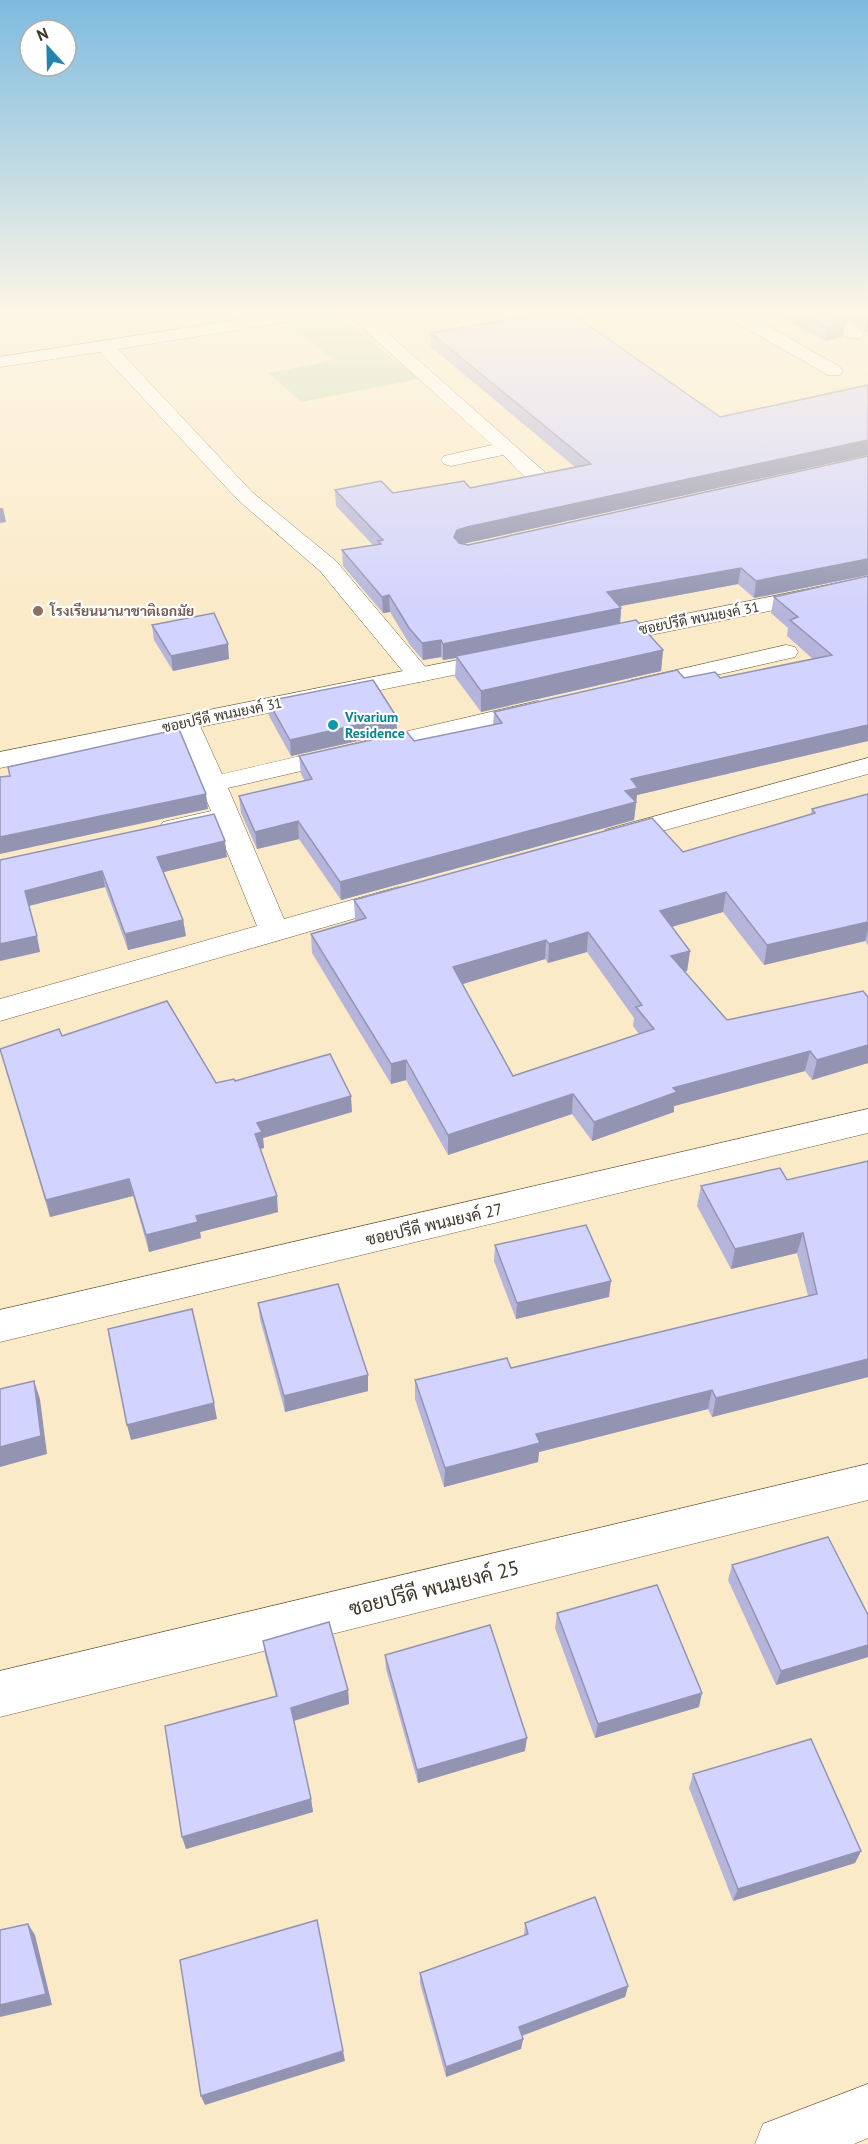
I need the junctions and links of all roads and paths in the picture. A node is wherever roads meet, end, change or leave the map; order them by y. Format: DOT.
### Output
graph roads {
  1 [pos="168,413"];
  2 [pos="468,413"];
  3 [pos="507,448"];
  4 [pos="451,460"];
  5 [pos="540,478"];
  6 [pos="868,584"];
  7 [pos="581,642"];
  8 [pos="786,652"];
  9 [pos="524,654"];
  10 [pos="419,675"];
  11 [pos="614,691"];
  12 [pos="557,705"];
  13 [pos="187,722"];
  14 [pos="0,760"];
  15 [pos="868,766"];
  16 [pos="212,784"];
  17 [pos="227,816"];
  18 [pos="148,833"];
  19 [pos="594,842"];
  20 [pos="423,889"];
  21 [pos="274,930"];
  22 [pos="0,1010"];
  23 [pos="868,1121"];
  24 [pos="0,1326"];
  25 [pos="868,1482"];
  26 [pos="0,1694"];
  27 [pos="868,2110"];
  28 [pos="783,2144"];
  1 -- 10 [label="street"];
  2 -- 3 [label="street"];
  3 -- 4 [label="street"];
  3 -- 5 [label="street"];
  6 -- 7 [label="street, ซอยปรีดี พนมยงค์ 31"];
  8 -- 11 [label="street"];
  9 -- 10 [label="street, ซอยปรีดี พนมยงค์ 31"];
  10 -- 13 [label="street, ซอยปรีดี พนมยงค์ 31"];
  12 -- 16 [label="street"];
  13 -- 14 [label="street, ซอยปรีดี พนมยงค์ 31"];
  13 -- 16 [label="street"];
  15 -- 19 [label="street"];
  16 -- 17 [label="street"];
  17 -- 18 [label="street"];
  17 -- 21 [label="street"];
  20 -- 21 [label="street"];
  21 -- 22 [label="street"];
  23 -- 24 [label="street, ซอยปรีดี พนมยงค์ 27"];
  25 -- 26 [label="street, ซอยปรีดี พนมยงค์ 25"];
  27 -- 28 [label="street"];
}
